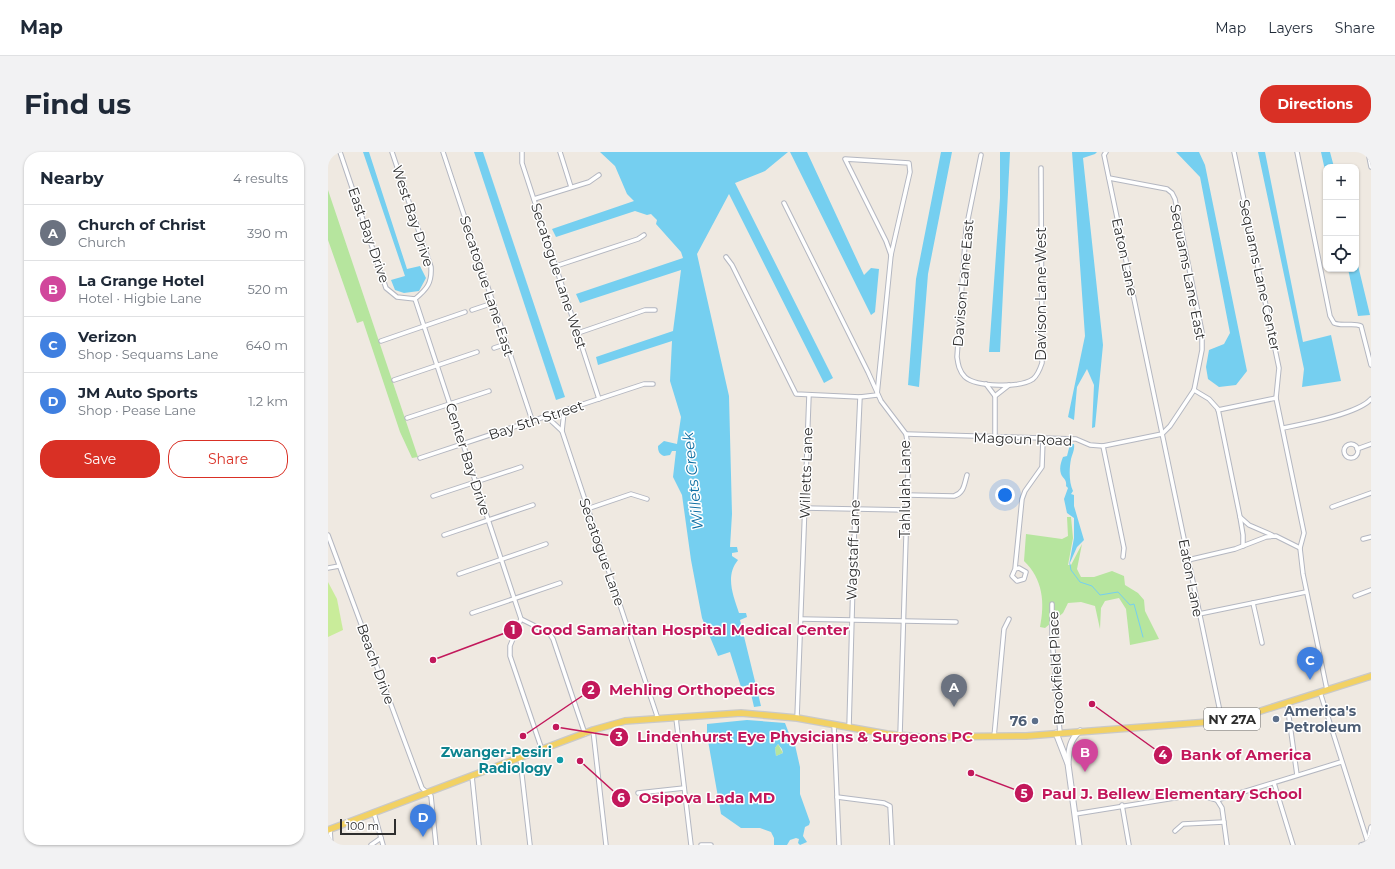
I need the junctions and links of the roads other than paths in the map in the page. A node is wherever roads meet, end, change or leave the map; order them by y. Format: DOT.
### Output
graph roads {
  1 [pos="340,152"];
  2 [pos="392,152"];
  3 [pos="443,152"];
  4 [pos="522,152"];
  5 [pos="560,152"];
  6 [pos="1106,152"];
  7 [pos="1234,152"];
  8 [pos="1297,152"];
  9 [pos="1368,152"];
  10 [pos="981,155"];
  11 [pos="1371,167"];
  12 [pos="1041,168"];
  13 [pos="599,175"];
  14 [pos="1109,178"];
  15 [pos="571,187"];
  16 [pos="534,199"];
  17 [pos="784,203"];
  18 [pos="644,235"];
  19 [pos="891,256"];
  20 [pos="726,257"];
  21 [pos="556,266"];
  22 [pos="415,299"];
  23 [pos="493,304"];
  24 [pos="472,310"];
  25 [pos="655,310"];
  26 [pos="465,312"];
  27 [pos="424,326"];
  28 [pos="578,333"];
  29 [pos="381,341"];
  30 [pos="506,344"];
  31 [pos="494,348"];
  32 [pos="477,352"];
  33 [pos="437,365"];
  34 [pos="1371,365"];
  35 [pos="394,380"];
  36 [pos="653,384"];
  37 [pos="986,384"];
  38 [pos="997,384"];
  39 [pos="1010,385"];
  40 [pos="1194,390"];
  41 [pos="489,391"];
  42 [pos="877,394"];
  43 [pos="809,395"];
  44 [pos="996,396"];
  45 [pos="860,397"];
  46 [pos="1276,398"];
  47 [pos="598,399"];
  48 [pos="1371,400"];
  49 [pos="450,403"];
  50 [pos="1218,410"];
  51 [pos="564,412"];
  52 [pos="546,417"];
  53 [pos="407,418"];
  54 [pos="532,420"];
  55 [pos="1283,428"];
  56 [pos="562,431"];
  57 [pos="906,434"];
  58 [pos="1162,434"];
  59 [pos="994,438"];
  60 [pos="1043,439"];
  61 [pos="463,443"];
  62 [pos="1371,444"];
  63 [pos="1103,446"];
  64 [pos="1358,449"];
  65 [pos="420,458"];
  66 [pos="521,467"];
  67 [pos="967,475"];
  68 [pos="476,482"];
  69 [pos="1371,493"];
  70 [pos="907,495"];
  71 [pos="432,496"];
  72 [pos="647,500"];
  73 [pos="533,505"];
  74 [pos="1332,507"];
  75 [pos="804,508"];
  76 [pos="587,509"];
  77 [pos="855,509"];
  78 [pos="906,510"];
  79 [pos="1240,517"];
  80 [pos="488,521"];
  81 [pos="328,535"];
  82 [pos="444,535"];
  83 [pos="1273,536"];
  84 [pos="1371,537"];
  85 [pos="1363,539"];
  86 [pos="546,544"];
  87 [pos="1243,546"];
  88 [pos="1300,548"];
  89 [pos="1123,557"];
  90 [pos="502,559"];
  91 [pos="1188,560"];
  92 [pos="340,566"];
  93 [pos="328,568"];
  94 [pos="1015,569"];
  95 [pos="458,574"];
  96 [pos="560,583"];
  97 [pos="1371,590"];
  98 [pos="1306,592"];
  99 [pos="1355,596"];
  100 [pos="515,598"];
  101 [pos="1253,603"];
  102 [pos="1052,604"];
  103 [pos="472,613"];
  104 [pos="1199,614"];
  105 [pos="521,619"];
  106 [pos="801,619"];
  107 [pos="1009,619"];
  108 [pos="851,620"];
  109 [pos="903,621"];
  110 [pos="956,622"];
  111 [pos="1262,643"];
  112 [pos="1371,676"];
  113 [pos="1327,690"];
  114 [pos="1320,692"];
  115 [pos="1287,703"];
  116 [pos="676,718"];
  117 [pos="797,718"];
  118 [pos="658,719"];
  119 [pos="1222,721"];
  120 [pos="834,725"];
  121 [pos="849,727"];
  122 [pos="593,730"];
  123 [pos="1080,731"];
  124 [pos="1060,733"];
  125 [pos="585,734"];
  126 [pos="900,735"];
  127 [pos="994,737"];
  128 [pos="1070,744"];
  129 [pos="1060,746"];
  130 [pos="542,750"];
  131 [pos="520,758"];
  132 [pos="1341,762"];
  133 [pos="1068,764"];
  134 [pos="1297,775"];
  135 [pos="472,776"];
  136 [pos="1274,783"];
  137 [pos="684,788"];
  138 [pos="426,793"];
  139 [pos="638,794"];
  140 [pos="837,797"];
  141 [pos="1217,800"];
  142 [pos="1122,805"];
  143 [pos="374,813"];
  144 [pos="1075,814"];
  145 [pos="1224,822"];
  146 [pos="1371,827"];
  147 [pos="329,830"];
  148 [pos="1176,831"];
  149 [pos="381,838"];
  150 [pos="1368,844"];
  151 [pos="331,845"];
  152 [pos="371,845"];
  153 [pos="383,845"];
  154 [pos="436,845"];
  155 [pos="479,845"];
  156 [pos="530,845"];
  157 [pos="606,845"];
  158 [pos="691,845"];
  159 [pos="701,845"];
  160 [pos="711,845"];
  161 [pos="839,845"];
  162 [pos="892,845"];
  163 [pos="1079,845"];
  164 [pos="1129,845"];
  165 [pos="1227,845"];
  166 [pos="1293,845"];
  167 [pos="1361,845"];
  1 -- 22 [label="street, East Bay Drive"];
  2 -- 22 [label="street, West Bay Drive"];
  3 -- 23 [label="street, Secatogue Lane East"];
  4 -- 16 [label="street, Secatogue Lane West"];
  5 -- 15 [label="street"];
  6 -- 14 [label="street, Eaton Lane"];
  7 -- 46 [label="street, Sequams Lane Center"];
  8 -- 34 [label="street"];
  9 -- 11 [label="street"];
  10 -- 37 [label="street, Davison Lane East"];
  12 -- 39 [label="street, Davison Lane West"];
  13 -- 15 [label="street"];
  14 -- 40 [label="street, Sequams Lane East"];
  14 -- 58 [label="street, Eaton Lane"];
  15 -- 16 [label="street"];
  16 -- 21 [label="street, Secatogue Lane West"];
  17 -- 42 [label="street, Tahlulah Lane"];
  18 -- 21 [label="street"];
  19 -- 19 [label="street"];
  19 -- 42 [label="street"];
  20 -- 43 [label="street"];
  21 -- 28 [label="street, Secatogue Lane West"];
  22 -- 27 [label="street, Center Bay Drive"];
  23 -- 24 [label="street"];
  23 -- 30 [label="street, Secatogue Lane East"];
  25 -- 28 [label="street"];
  26 -- 27 [label="street"];
  27 -- 29 [label="street"];
  27 -- 33 [label="street, Center Bay Drive"];
  28 -- 47 [label="street, Secatogue Lane West"];
  30 -- 31 [label="street"];
  30 -- 54 [label="street, Secatogue Lane East"];
  32 -- 33 [label="street"];
  33 -- 35 [label="street"];
  33 -- 49 [label="street, Center Bay Drive"];
  36 -- 47 [label="street, Bay 5th Street"];
  37 -- 38 [label="street, Davison Lane East"];
  37 -- 44 [label="street"];
  38 -- 39 [label="street, Davison Lane West"];
  39 -- 44 [label="street"];
  40 -- 50 [label="street"];
  40 -- 58 [label="street"];
  41 -- 49 [label="street"];
  42 -- 45 [label="street"];
  42 -- 57 [label="street, Tahlulah Lane"];
  43 -- 45 [label="street"];
  43 -- 75 [label="street, Willetts Lane"];
  44 -- 59 [label="street"];
  45 -- 77 [label="street, Wagstaff Lane"];
  46 -- 50 [label="street"];
  46 -- 55 [label="street, Sequams Lane Center"];
  47 -- 51 [label="street, Bay 5th Street"];
  48 -- 55 [label="street"];
  49 -- 53 [label="street"];
  49 -- 61 [label="street, Center Bay Drive"];
  50 -- 79 [label="street"];
  51 -- 52 [label="street, Bay 5th Street"];
  51 -- 56 [label="street, Secatogue Lane"];
  52 -- 54 [label="street, Bay 5th Street"];
  52 -- 56 [label="street"];
  54 -- 61 [label="street, Bay 5th Street"];
  55 -- 88 [label="street, Sequams Lane Center"];
  56 -- 76 [label="street, Secatogue Lane"];
  57 -- 59 [label="street, Magoun Road"];
  57 -- 70 [label="street, Tahlulah Lane"];
  58 -- 63 [label="street, Magoun Road"];
  58 -- 91 [label="street, Eaton Lane"];
  59 -- 60 [label="street, Magoun Road"];
  60 -- 63 [label="street, Magoun Road"];
  60 -- 94 [label="street"];
  61 -- 65 [label="street, Bay 5th Street"];
  61 -- 68 [label="street, Center Bay Drive"];
  62 -- 64 [label="street"];
  63 -- 89 [label="street"];
  66 -- 68 [label="street"];
  67 -- 70 [label="street"];
  68 -- 71 [label="street"];
  68 -- 80 [label="street, Center Bay Drive"];
  69 -- 74 [label="street"];
  70 -- 78 [label="street, Tahlulah Lane"];
  72 -- 76 [label="street"];
  73 -- 80 [label="street"];
  75 -- 77 [label="street"];
  75 -- 106 [label="street, Willetts Lane"];
  76 -- 118 [label="street, Secatogue Lane"];
  77 -- 78 [label="street"];
  77 -- 108 [label="street, Wagstaff Lane"];
  78 -- 109 [label="street, Tahlulah Lane"];
  79 -- 83 [label="street"];
  79 -- 87 [label="street"];
  80 -- 82 [label="street"];
  80 -- 90 [label="street, Center Bay Drive"];
  81 -- 92 [label="street, Beach Drive"];
  83 -- 87 [label="street"];
  83 -- 88 [label="street"];
  84 -- 85 [label="street"];
  86 -- 90 [label="street"];
  87 -- 91 [label="street"];
  88 -- 98 [label="street, Sequams Lane Center"];
  90 -- 95 [label="street"];
  90 -- 100 [label="street, Center Bay Drive"];
  91 -- 104 [label="street, Eaton Lane"];
  92 -- 93 [label="street"];
  92 -- 138 [label="street, Beach Drive"];
  96 -- 100 [label="street"];
  97 -- 99 [label="street"];
  98 -- 101 [label="street"];
  98 -- 113 [label="street, Sequams Lane Center"];
  100 -- 103 [label="street"];
  100 -- 105 [label="street, Center Bay Drive"];
  101 -- 104 [label="street"];
  101 -- 111 [label="street"];
  102 -- 124 [label="street, Brookfield Place"];
  104 -- 119 [label="street, Eaton Lane"];
  105 -- 125 [label="street"];
  105 -- 130 [label="street"];
  106 -- 108 [label="street"];
  106 -- 117 [label="street, Willetts Lane"];
  107 -- 127 [label="street"];
  108 -- 109 [label="street"];
  108 -- 121 [label="street, Wagstaff Lane"];
  109 -- 110 [label="street"];
  109 -- 126 [label="street, Tahlulah Lane"];
  112 -- 113 [label="main road, NY 27A"];
  113 -- 114 [label="main road, NY 27A"];
  114 -- 115 [label="main road, NY 27A"];
  114 -- 132 [label="street"];
  115 -- 119 [label="main road, NY 27A"];
  115 -- 134 [label="street"];
  116 -- 117 [label="main road, NY 27A"];
  116 -- 118 [label="main road, NY 27A"];
  116 -- 137 [label="street"];
  117 -- 120 [label="main road, NY 27A"];
  118 -- 122 [label="main road, NY 27A"];
  119 -- 123 [label="main road, NY 27A"];
  120 -- 121 [label="main road, NY 27A"];
  120 -- 140 [label="street"];
  121 -- 126 [label="main road, NY 27A"];
  122 -- 125 [label="main road, NY 27A"];
  122 -- 157 [label="street"];
  123 -- 124 [label="main road, NY 27A"];
  123 -- 128 [label="main road"];
  124 -- 127 [label="main road, NY 27A"];
  124 -- 128 [label="main road"];
  124 -- 129 [label="main road"];
  125 -- 130 [label="main road, NY 27A"];
  126 -- 127 [label="main road, NY 27A"];
  128 -- 129 [label="main road"];
  128 -- 133 [label="main road"];
  129 -- 133 [label="main road"];
  130 -- 131 [label="main road, NY 27A"];
  131 -- 135 [label="main road, NY 27A"];
  131 -- 156 [label="street"];
  132 -- 134 [label="street"];
  132 -- 150 [label="street"];
  133 -- 144 [label="main road"];
  134 -- 136 [label="street"];
  135 -- 138 [label="main road, NY 27A"];
  135 -- 155 [label="street"];
  136 -- 141 [label="street"];
  136 -- 166 [label="street"];
  137 -- 139 [label="street"];
  137 -- 158 [label="street"];
  138 -- 143 [label="main road, NY 27A"];
  138 -- 154 [label="street, Beach Drive"];
  140 -- 161 [label="street"];
  140 -- 162 [label="street"];
  141 -- 142 [label="street"];
  141 -- 145 [label="street"];
  142 -- 144 [label="street"];
  142 -- 164 [label="street"];
  143 -- 147 [label="main road, NY 27A"];
  143 -- 149 [label="street"];
  144 -- 163 [label="main road"];
  145 -- 148 [label="street"];
  145 -- 165 [label="street"];
  146 -- 150 [label="street"];
  147 -- 151 [label="street"];
  149 -- 152 [label="street"];
  149 -- 153 [label="street"];
  150 -- 167 [label="street"];
  159 -- 160 [label="street"];
}
